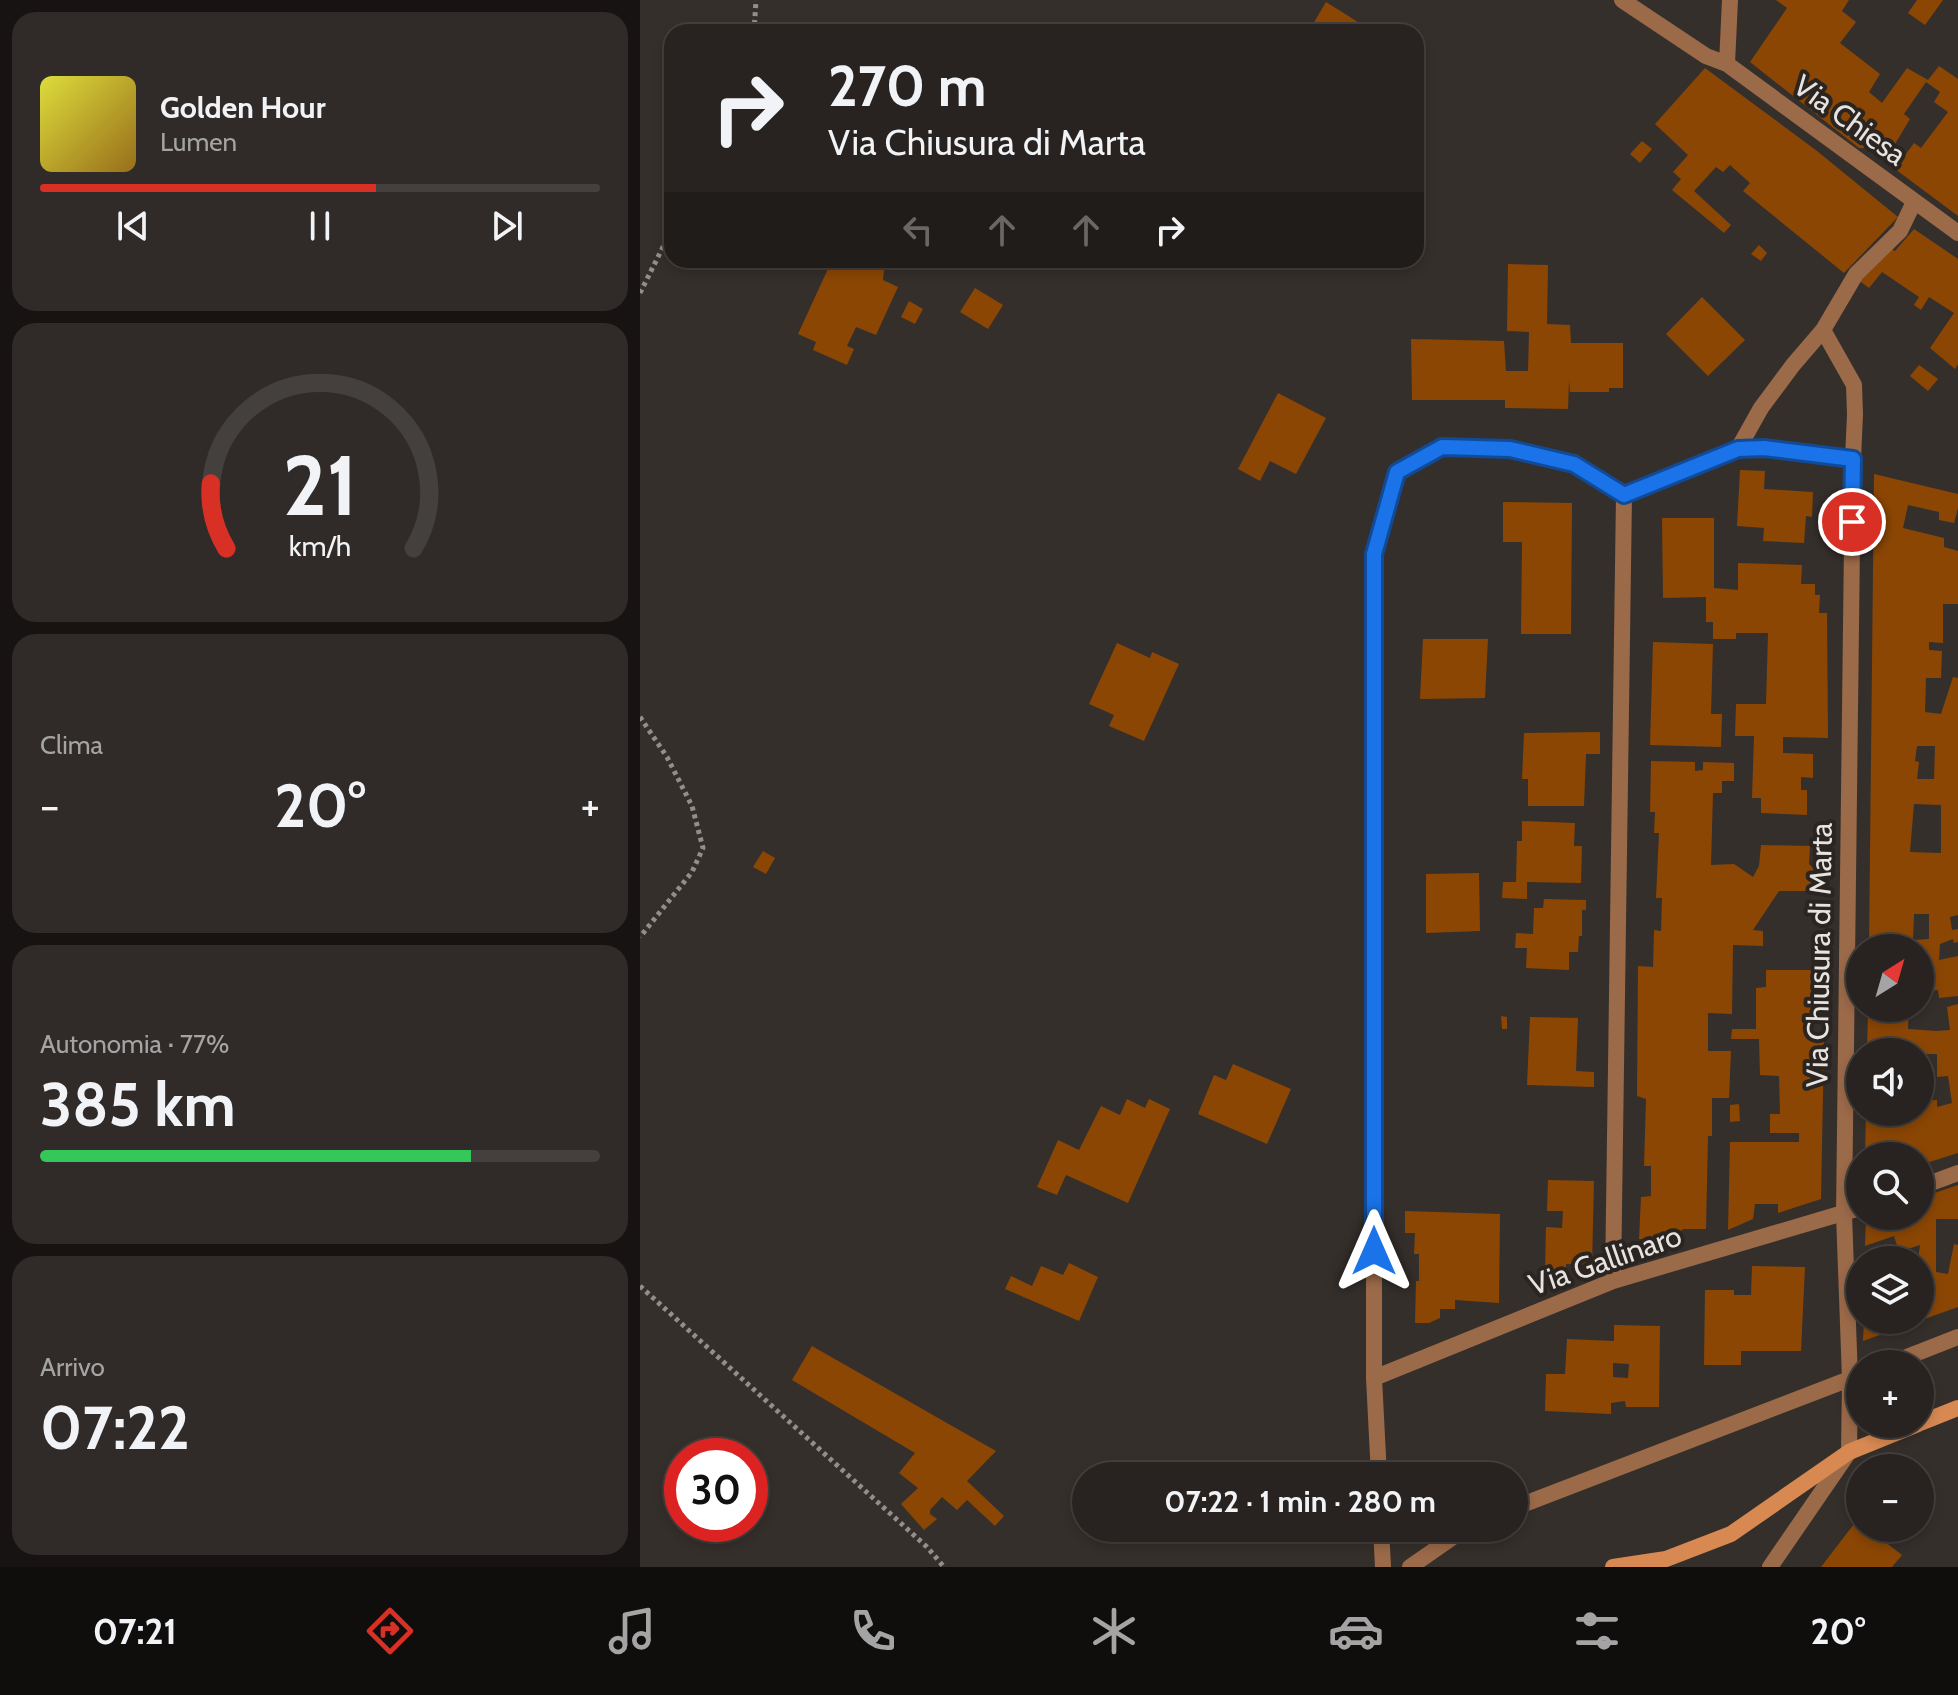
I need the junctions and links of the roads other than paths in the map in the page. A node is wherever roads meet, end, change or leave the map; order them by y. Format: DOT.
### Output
graph roads {
  1 [pos="1622,0"];
  2 [pos="1730,0"];
  3 [pos="1727,64"];
  4 [pos="1914,202"];
  5 [pos="1958,233"];
  6 [pos="1823,330"];
  7 [pos="1738,449"];
  8 [pos="1853,459"];
  9 [pos="1624,495"];
  10 [pos="1852,1142"];
  11 [pos="1958,1173"];
  12 [pos="1934,1182"];
  13 [pos="1846,1213"];
  14 [pos="1852,1230"];
  15 [pos="1613,1281"];
  16 [pos="1958,1337"];
  17 [pos="1855,1350"];
  18 [pos="1925,1350"];
  19 [pos="1374,1378"];
  20 [pos="1846,1380"];
  21 [pos="1958,1408"];
  22 [pos="1934,1418"];
  23 [pos="1850,1438"];
  24 [pos="1884,1438"];
  25 [pos="1849,1452"];
  26 [pos="1378,1462"];
  27 [pos="1528,1503"];
  28 [pos="1382,1542"];
  29 [pos="1446,1542"];
  30 [pos="1383,1567"];
  31 [pos="1410,1567"];
  32 [pos="1613,1567"];
  33 [pos="1770,1567"];
  1 -- 3 [label="street, Via Chiesa"];
  2 -- 3 [label="street"];
  3 -- 4 [label="street, Via Chiesa"];
  4 -- 5 [label="street, Via Chiesa"];
  4 -- 6 [label="street"];
  6 -- 7 [label="street"];
  6 -- 8 [label="street, Via Chiusura di Marta"];
  7 -- 8 [label="street"];
  7 -- 9 [label="street"];
  8 -- 10 [label="street, Via Chiusura di Marta"];
  9 -- 15 [label="street"];
  9 -- 19 [label="street"];
  11 -- 12 [label="street"];
  13 -- 15 [label="street, Via Gallinaro"];
  14 -- 17 [label="street, Via Chiusura di Marta"];
  15 -- 19 [label="street, Via Gallinaro"];
  16 -- 18 [label="street"];
  19 -- 26 [label="street"];
  20 -- 27 [label="street"];
  21 -- 22 [label="main road"];
  23 -- 25 [label="street, Via Chiusura di Marta"];
  24 -- 25 [label="main road"];
  25 -- 32 [label="main road"];
  25 -- 33 [label="street"];
  28 -- 30 [label="street"];
  29 -- 31 [label="street"];
}
